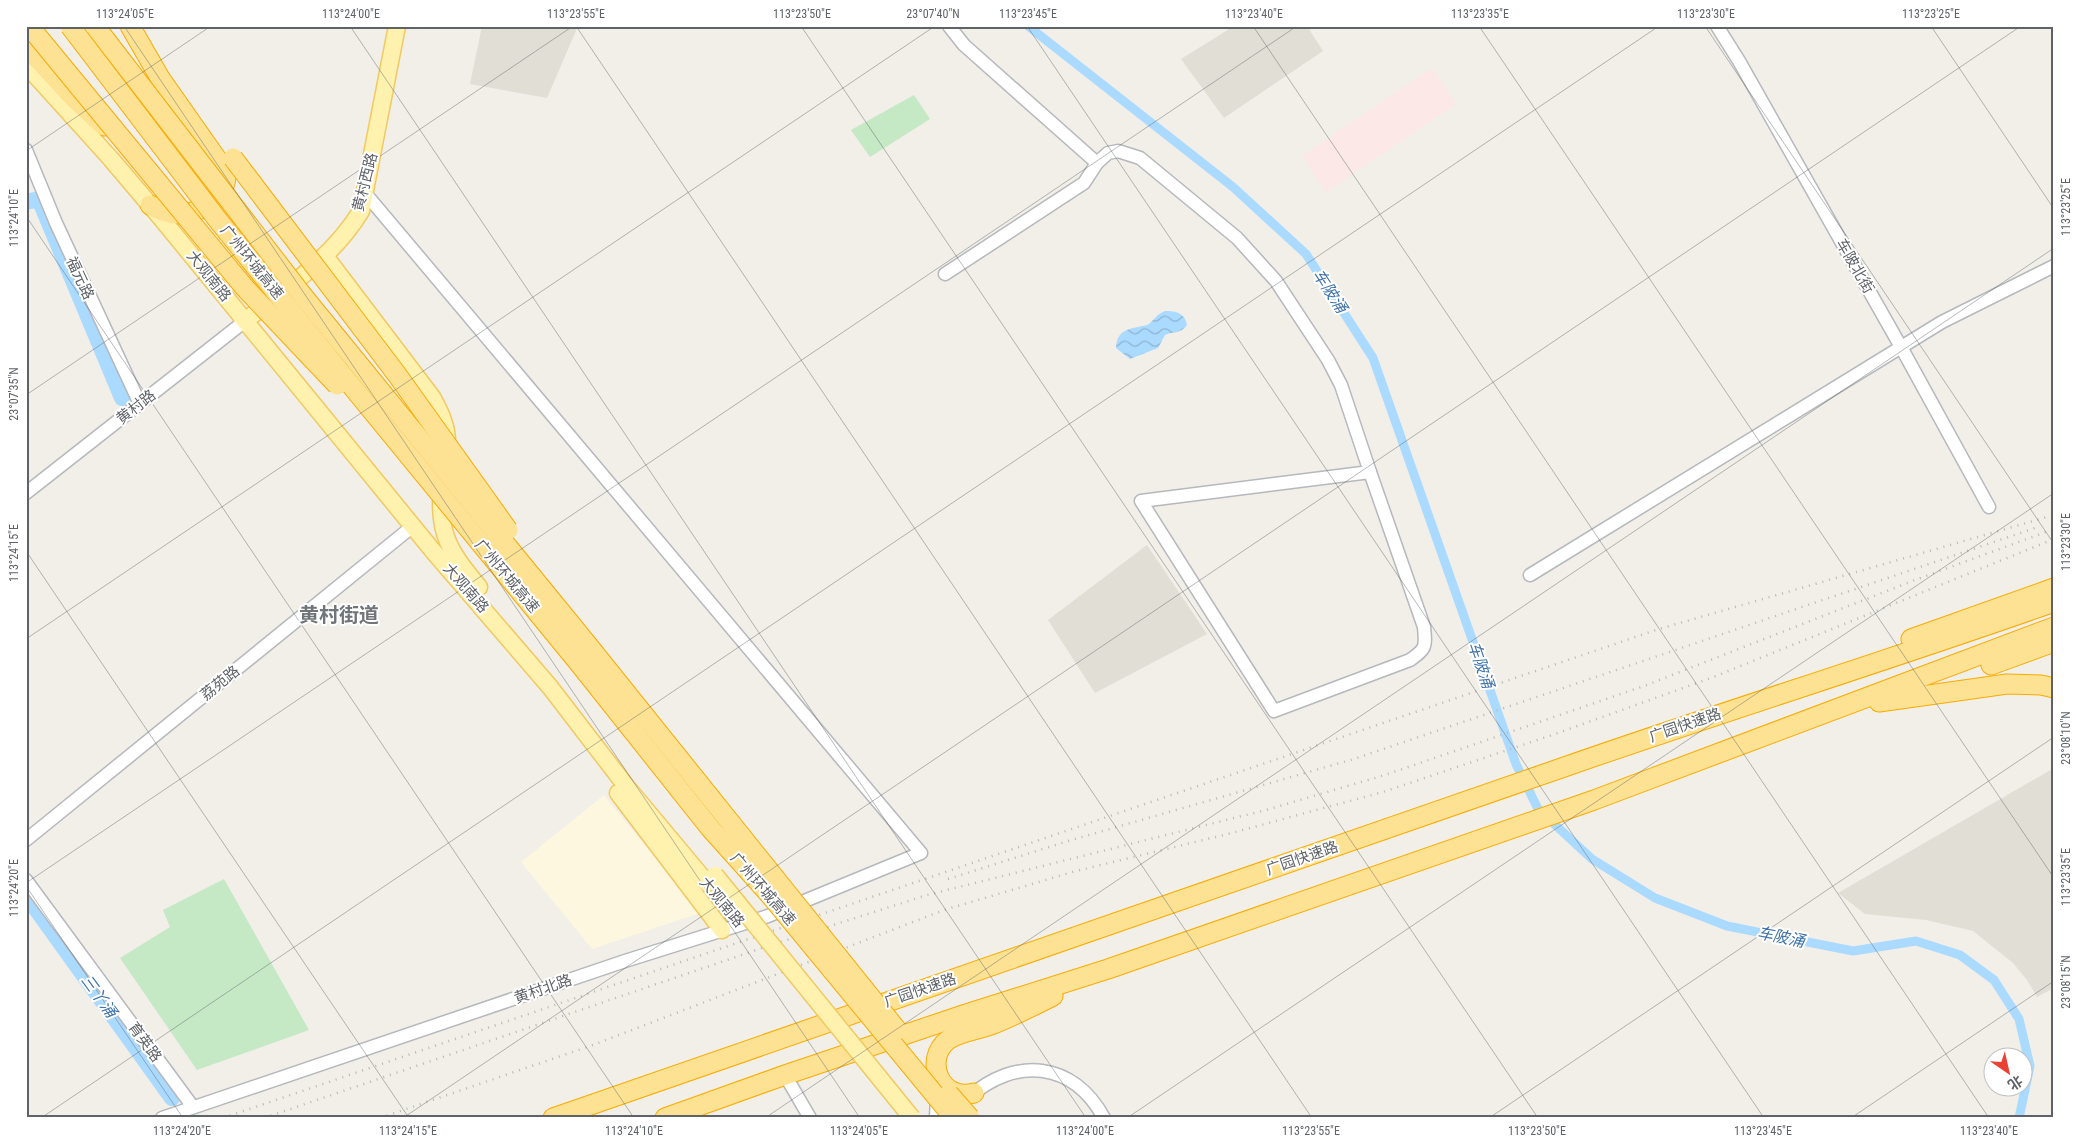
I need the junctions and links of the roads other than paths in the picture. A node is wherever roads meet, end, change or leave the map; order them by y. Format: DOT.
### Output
graph roads {
  1 [pos="29,26"];
  2 [pos="70,26"];
  3 [pos="95,26"];
  4 [pos="130,26"];
  5 [pos="140,26"];
  6 [pos="397,26"];
  7 [pos="949,26"];
  8 [pos="1717,26"];
  9 [pos="26,46"];
  10 [pos="26,65"];
  11 [pos="26,150"];
  12 [pos="132,153"];
  13 [pos="1098,163"];
  14 [pos="366,193"];
  15 [pos="150,205"];
  16 [pos="325,256"];
  17 [pos="2054,266"];
  18 [pos="945,274"];
  19 [pos="245,321"];
  20 [pos="1901,347"];
  21 [pos="140,404"];
  22 [pos="363,464"];
  23 [pos="1370,472"];
  24 [pos="424,474"];
  25 [pos="26,493"];
  26 [pos="1988,508"];
  27 [pos="440,514"];
  28 [pos="413,526"];
  29 [pos="1530,575"];
  30 [pos="2054,588"];
  31 [pos="2054,602"];
  32 [pos="562,613"];
  33 [pos="2054,627"];
  34 [pos="507,635"];
  35 [pos="2054,642"];
  36 [pos="2054,688"];
  37 [pos="1743,706"];
  38 [pos="1846,706"];
  39 [pos="26,840"];
  40 [pos="711,879"];
  41 [pos="26,880"];
  42 [pos="722,930"];
  43 [pos="1108,970"];
  44 [pos="785,1075"];
  45 [pos="941,1082"];
  46 [pos="974,1093"];
  47 [pos="193,1107"];
  48 [pos="162,1118"];
  49 [pos="553,1118"];
  50 [pos="665,1118"];
  51 [pos="810,1118"];
  52 [pos="899,1118"];
  53 [pos="912,1118"];
  54 [pos="936,1118"];
  55 [pos="947,1118"];
  56 [pos="954,1118"];
  57 [pos="970,1118"];
  58 [pos="1104,1118"];
  1 -- 12 [label="highway, bridge"];
  2 -- 24 [label="highway, 广州环城高速, bridge"];
  3 -- 32 [label="highway, 广州环城高速, bridge"];
  4 -- 15 [label="highway"];
  5 -- 32 [label="highway, bridge"];
  6 -- 14 [label="main road, 黄村西路"];
  7 -- 13 [label="street"];
  8 -- 20 [label="street, 车陂北街"];
  9 -- 12 [label="highway, bridge"];
  10 -- 15 [label="main road, 大观南路"];
  11 -- 21 [label="street, 福元路"];
  12 -- 24 [label="highway, bridge"];
  13 -- 18 [label="street"];
  13 -- 23 [label="street"];
  14 -- 16 [label="main road, 黄村西路"];
  14 -- 42 [label="street, 黄村北路"];
  15 -- 19 [label="main road, 大观南路"];
  16 -- 19 [label="main road, 黄村西路"];
  16 -- 27 [label="main road, 大观南路"];
  17 -- 20 [label="street"];
  19 -- 21 [label="street, 黄村路"];
  19 -- 22 [label="main road, 大观南路"];
  20 -- 26 [label="street, 车陂北街"];
  20 -- 29 [label="street"];
  21 -- 25 [label="street, 黄村路"];
  22 -- 27 [label="main road"];
  22 -- 28 [label="main road, 大观南路"];
  23 -- 23 [label="street"];
  24 -- 56 [label="highway, 广州环城高速, bridge"];
  27 -- 40 [label="main road, 大观南路"];
  28 -- 34 [label="main road, 大观南路"];
  28 -- 39 [label="street, 荔苑路"];
  30 -- 37 [label="highway"];
  31 -- 37 [label="highway, 广园快速路"];
  32 -- 45 [label="highway, 广州环城高速, bridge"];
  33 -- 38 [label="highway"];
  34 -- 40 [label="main road, 大观南路"];
  34 -- 42 [label="main road"];
  35 -- 38 [label="highway"];
  36 -- 38 [label="highway"];
  37 -- 49 [label="highway, 广园快速路"];
  38 -- 43 [label="highway"];
  40 -- 52 [label="main road, 大观南路"];
  40 -- 53 [label="main road, 大观南路, bridge"];
  41 -- 47 [label="street, 育英路"];
  42 -- 47 [label="street, 黄村北路"];
  43 -- 44 [label="highway"];
  43 -- 45 [label="highway"];
  44 -- 50 [label="highway"];
  44 -- 51 [label="street"];
  45 -- 46 [label="highway"];
  45 -- 54 [label="street"];
  45 -- 57 [label="highway, 广州环城高速, bridge"];
  46 -- 55 [label="street"];
  46 -- 58 [label="street"];
  47 -- 48 [label="street, 黄村北路"];
}
